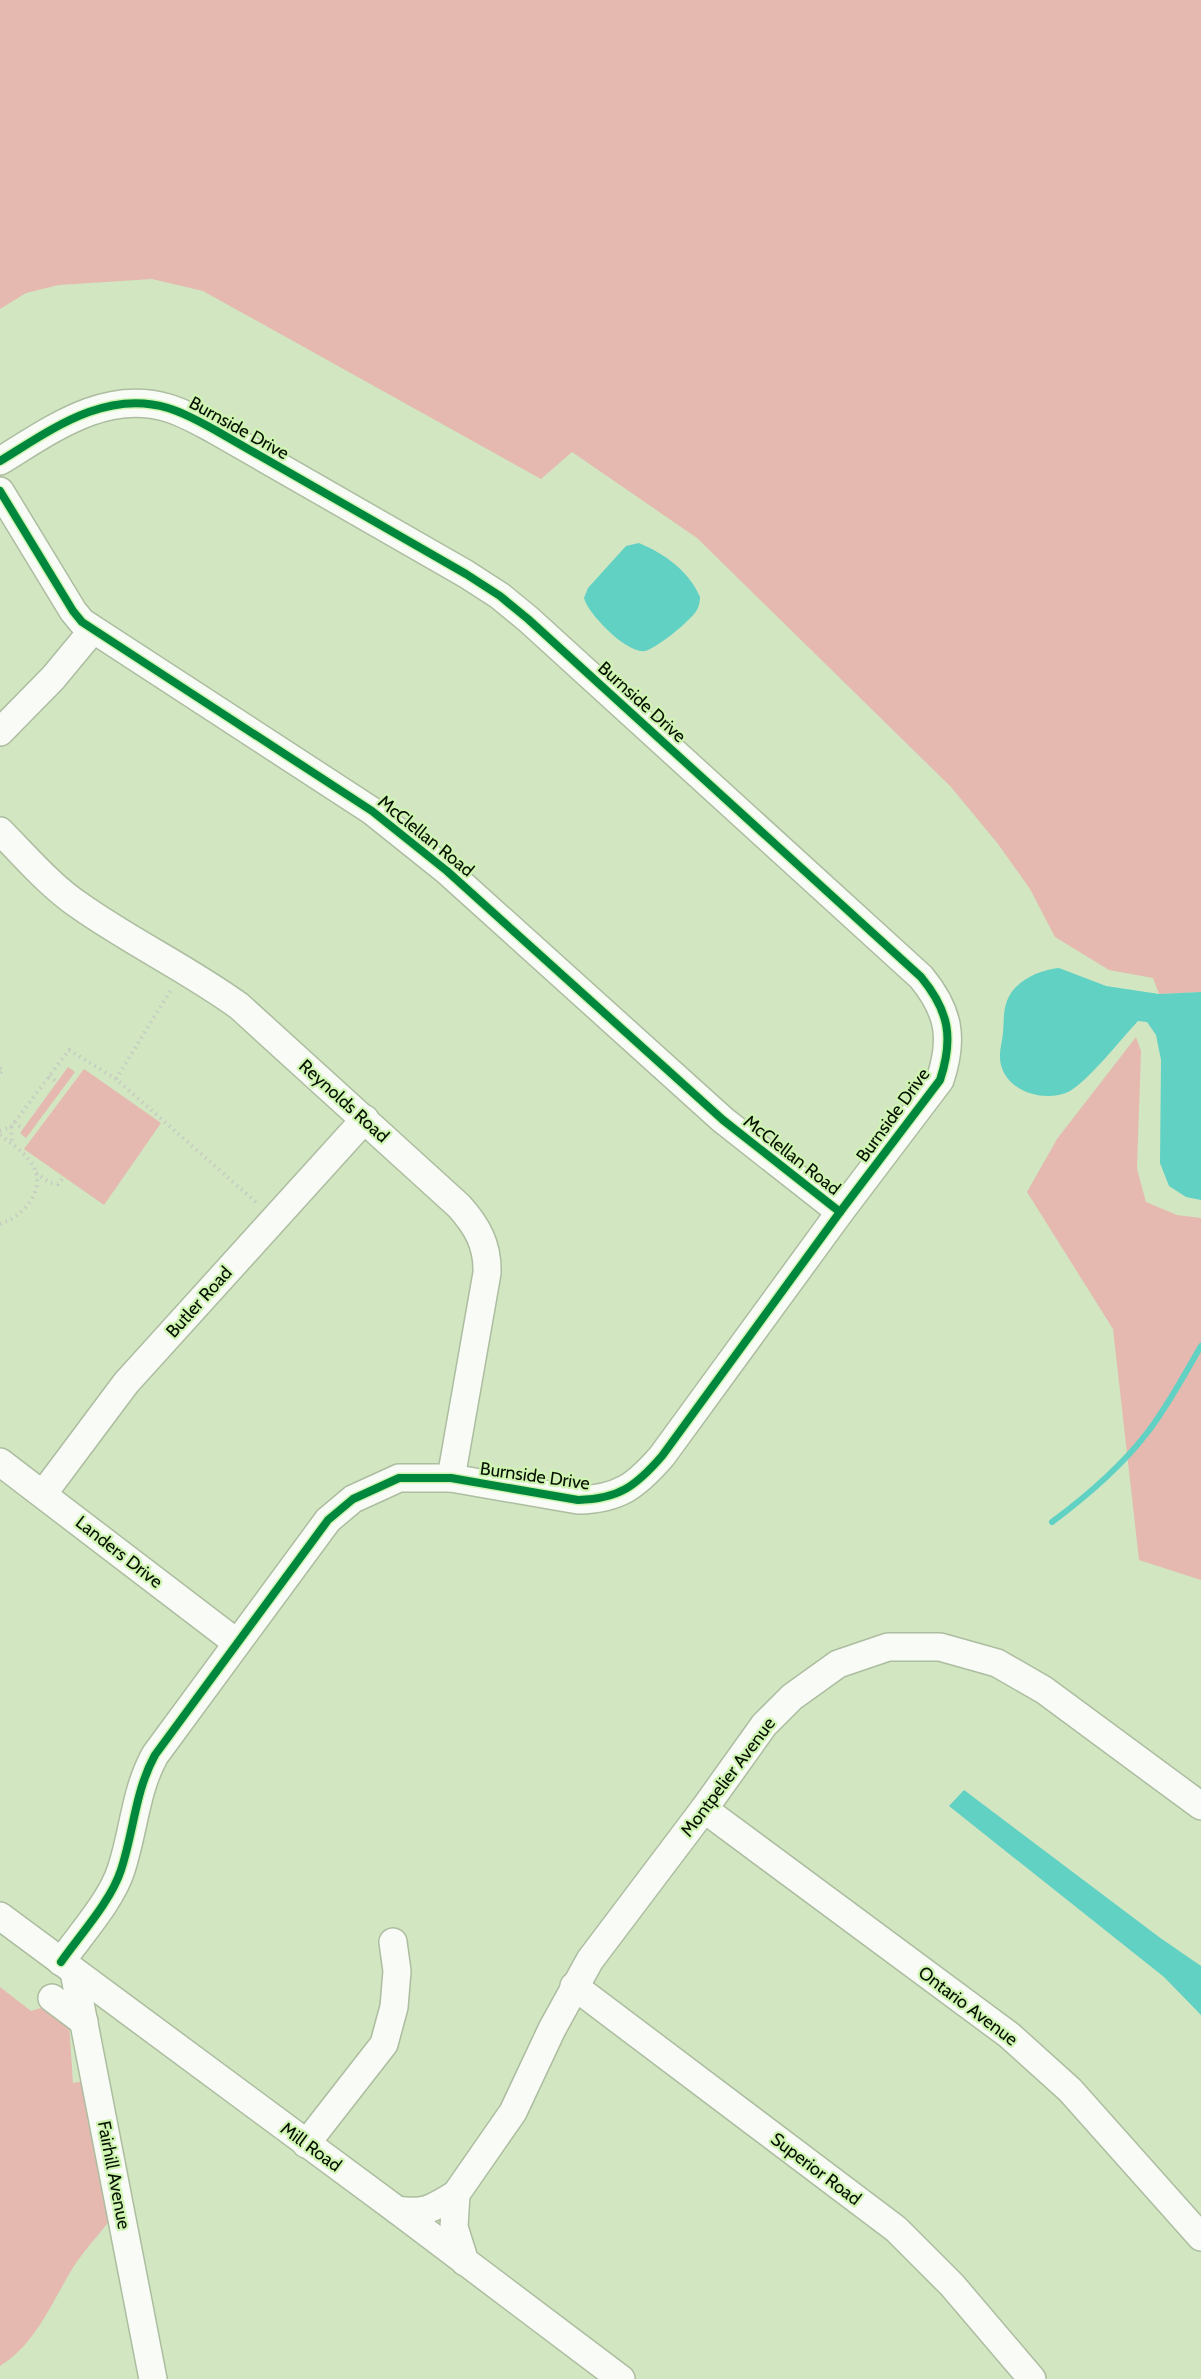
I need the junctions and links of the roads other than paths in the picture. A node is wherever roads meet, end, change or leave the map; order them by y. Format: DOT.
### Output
graph roads {
  1 [pos="0,461"];
  2 [pos="0,491"];
  3 [pos="92,631"];
  4 [pos="0,732"];
  5 [pos="0,831"];
  6 [pos="365,1119"];
  7 [pos="840,1212"];
  8 [pos="0,1462"];
  9 [pos="451,1478"];
  10 [pos="43,1494"];
  11 [pos="237,1643"];
  12 [pos="1201,1806"];
  13 [pos="704,1809"];
  14 [pos="0,1916"];
  15 [pos="393,1942"];
  16 [pos="68,1967"];
  17 [pos="574,1986"];
  18 [pos="52,1998"];
  19 [pos="84,2022"];
  20 [pos="306,2144"];
  21 [pos="456,2194"];
  22 [pos="397,2210"];
  23 [pos="1201,2237"];
  24 [pos="465,2262"];
  25 [pos="610,2376"];
  26 [pos="153,2379"];
  27 [pos="1032,2379"];
  1 -- 7 [label="street, Burnside Drive"];
  2 -- 3 [label="street, McClellan Road"];
  3 -- 4 [label="street"];
  3 -- 7 [label="street, McClellan Road"];
  5 -- 6 [label="street, Reynolds Road"];
  6 -- 9 [label="street, Reynolds Road"];
  6 -- 10 [label="street, Butler Road"];
  7 -- 9 [label="street, Burnside Drive"];
  8 -- 10 [label="street, Landers Drive"];
  9 -- 11 [label="street, Burnside Drive"];
  10 -- 11 [label="street, Landers Drive"];
  11 -- 16 [label="street, Burnside Drive"];
  12 -- 13 [label="street, Montpelier Avenue"];
  13 -- 17 [label="street, Montpelier Avenue"];
  13 -- 23 [label="street, Ontario Avenue"];
  14 -- 16 [label="street, Mill Road"];
  15 -- 20 [label="street"];
  16 -- 19 [label="street, Fairhill Avenue"];
  16 -- 20 [label="street, Mill Road"];
  17 -- 21 [label="street, Montpelier Avenue"];
  17 -- 27 [label="street, Superior Road"];
  18 -- 19 [label="street"];
  19 -- 26 [label="street, Fairhill Avenue"];
  20 -- 22 [label="street, Mill Road"];
  21 -- 22 [label="street, Montpelier Avenue"];
  21 -- 24 [label="street"];
  22 -- 24 [label="street, Mill Road"];
  24 -- 25 [label="street, Mill Road"];
}
